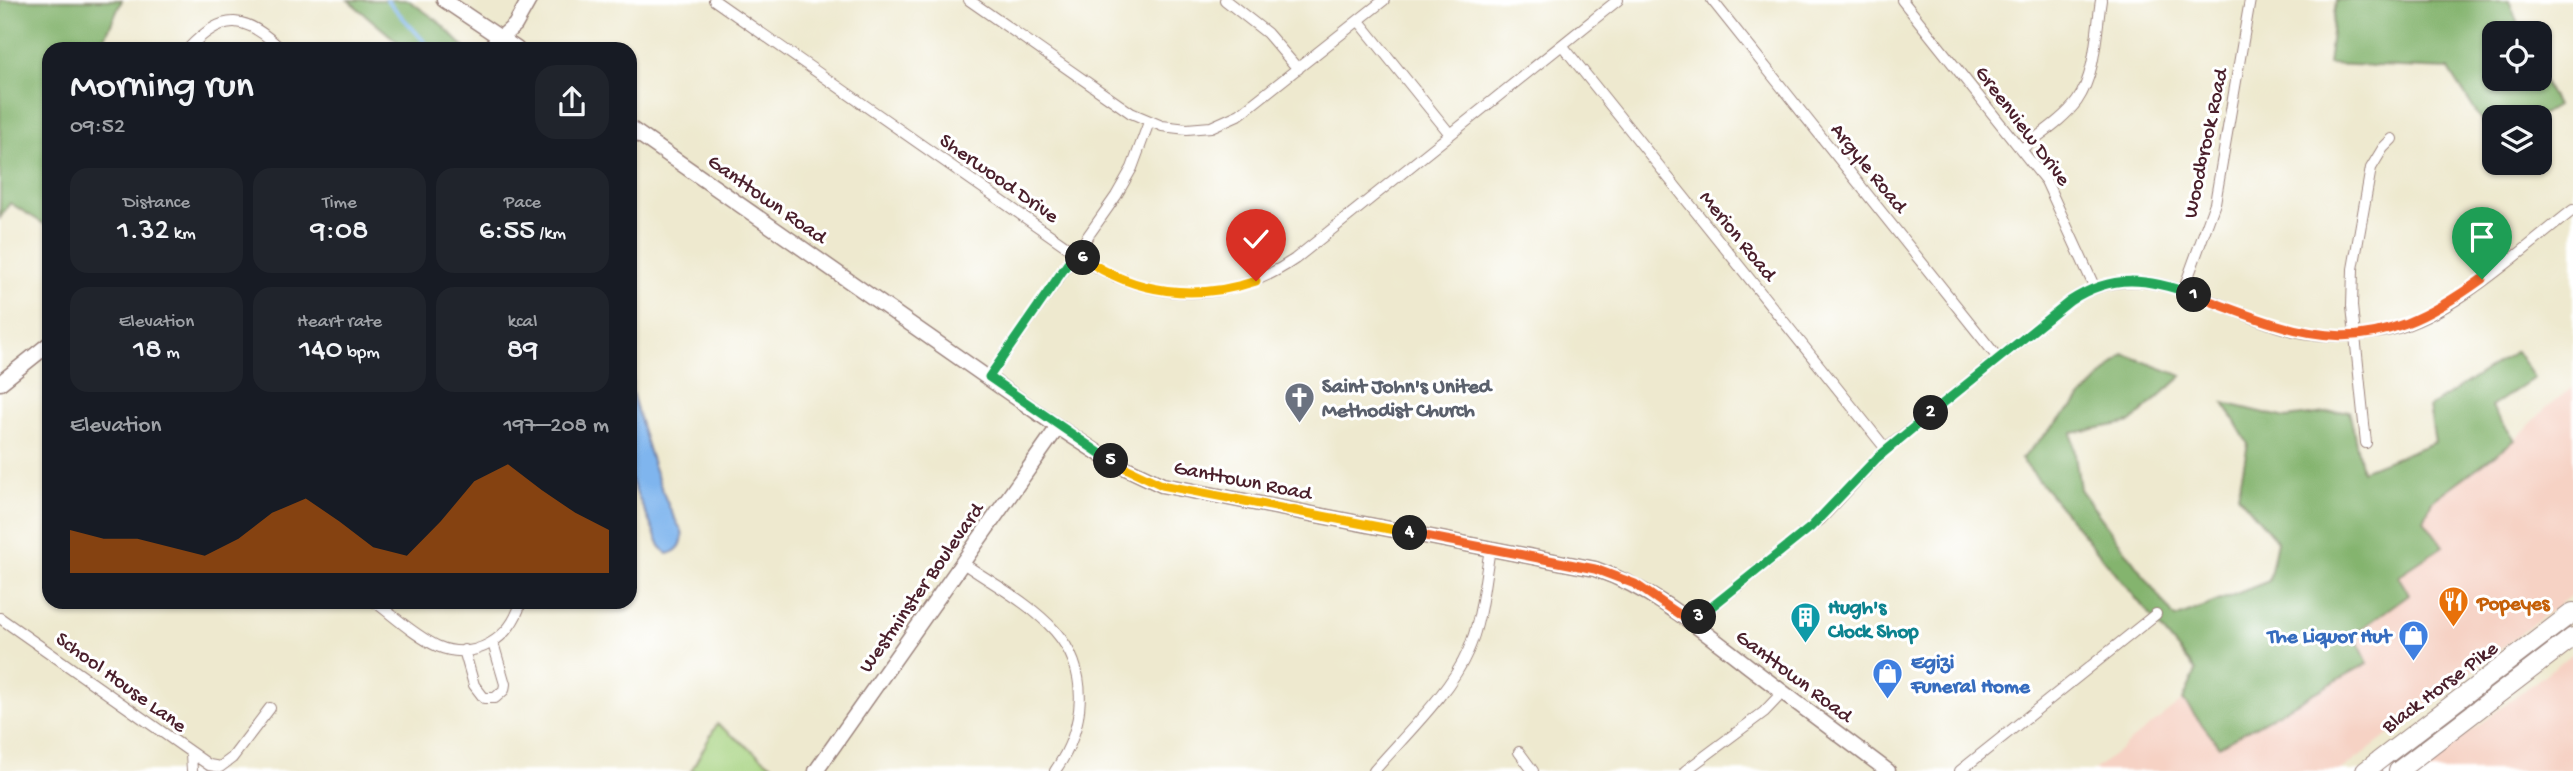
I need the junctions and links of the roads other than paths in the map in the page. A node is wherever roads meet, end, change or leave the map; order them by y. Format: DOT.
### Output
graph roads {
  1 [pos="444,0"];
  2 [pos="529,0"];
  3 [pos="714,0"];
  4 [pos="969,0"];
  5 [pos="1225,0"];
  6 [pos="1384,0"];
  7 [pos="1618,0"];
  8 [pos="1712,0"];
  9 [pos="1902,0"];
  10 [pos="2101,0"];
  11 [pos="2250,0"];
  12 [pos="1359,21"];
  13 [pos="502,38"];
  14 [pos="195,42"];
  15 [pos="273,42"];
  16 [pos="497,42"];
  17 [pos="507,42"];
  18 [pos="1562,45"];
  19 [pos="1298,69"];
  20 [pos="1149,122"];
  21 [pos="637,133"];
  22 [pos="1450,134"];
  23 [pos="2392,139"];
  24 [pos="2022,148"];
  25 [pos="2573,210"];
  26 [pos="1075,253"];
  27 [pos="2094,286"];
  28 [pos="2183,291"];
  29 [pos="2355,335"];
  30 [pos="42,354"];
  31 [pos="1998,358"];
  32 [pos="989,377"];
  33 [pos="0,383"];
  34 [pos="1058,427"];
  35 [pos="2366,443"];
  36 [pos="1886,449"];
  37 [pos="1490,549"];
  38 [pos="963,563"];
  39 [pos="384,609"];
  40 [pos="518,609"];
  41 [pos="2573,612"];
  42 [pos="2156,614"];
  43 [pos="0,618"];
  44 [pos="1692,623"];
  45 [pos="2573,623"];
  46 [pos="2573,637"];
  47 [pos="493,643"];
  48 [pos="464,650"];
  49 [pos="2511,684"];
  50 [pos="1783,692"];
  51 [pos="270,708"];
  52 [pos="1519,752"];
  53 [pos="191,754"];
  54 [pos="222,767"];
  55 [pos="192,771"];
  56 [pos="816,771"];
  57 [pos="1055,771"];
  58 [pos="1374,771"];
  59 [pos="1533,771"];
  60 [pos="1685,771"];
  61 [pos="1888,771"];
  62 [pos="1960,771"];
  63 [pos="2365,771"];
  64 [pos="2398,771"];
  1 -- 13 [label="street"];
  2 -- 13 [label="street"];
  3 -- 26 [label="street, Sherwood Drive"];
  4 -- 20 [label="street"];
  5 -- 19 [label="street"];
  6 -- 12 [label="street"];
  7 -- 18 [label="street, Sherwood Drive"];
  8 -- 31 [label="street, Argyle Road"];
  9 -- 24 [label="street, Greenview Drive"];
  10 -- 24 [label="street"];
  11 -- 28 [label="street, Woodbrook Road"];
  12 -- 19 [label="street"];
  12 -- 22 [label="street"];
  13 -- 16 [label="street"];
  13 -- 17 [label="street"];
  14 -- 15 [label="street"];
  18 -- 22 [label="street, Sherwood Drive"];
  18 -- 36 [label="street, Merion Road"];
  19 -- 20 [label="street"];
  20 -- 26 [label="street"];
  21 -- 32 [label="street, Ganttown Road"];
  22 -- 26 [label="street, Sherwood Drive"];
  23 -- 29 [label="street"];
  24 -- 27 [label="street, Greenview Drive"];
  25 -- 29 [label="street"];
  26 -- 32 [label="street"];
  27 -- 28 [label="street"];
  27 -- 31 [label="street"];
  28 -- 29 [label="street"];
  29 -- 35 [label="street"];
  30 -- 33 [label="street"];
  31 -- 36 [label="street"];
  32 -- 34 [label="street, Ganttown Road"];
  34 -- 37 [label="street, Ganttown Road"];
  34 -- 38 [label="street, Westminster Boulevard"];
  36 -- 44 [label="street"];
  37 -- 44 [label="street, Ganttown Road"];
  37 -- 58 [label="street"];
  38 -- 56 [label="street, Westminster Boulevard"];
  38 -- 57 [label="street"];
  39 -- 48 [label="street"];
  40 -- 47 [label="street"];
  41 -- 63 [label="highway, Black Horse Pike"];
  42 -- 62 [label="street"];
  43 -- 53 [label="street, School House Lane"];
  44 -- 50 [label="street, Ganttown Road"];
  45 -- 49 [label="highway"];
  46 -- 49 [label="highway, Black Horse Pike"];
  47 -- 48 [label="street"];
  47 -- 48 [label="street"];
  49 -- 64 [label="highway, Black Horse Pike"];
  50 -- 60 [label="street"];
  50 -- 61 [label="street, Ganttown Road"];
  51 -- 54 [label="street"];
  52 -- 59 [label="street"];
  53 -- 54 [label="street, School House Lane"];
  53 -- 55 [label="street"];
}
